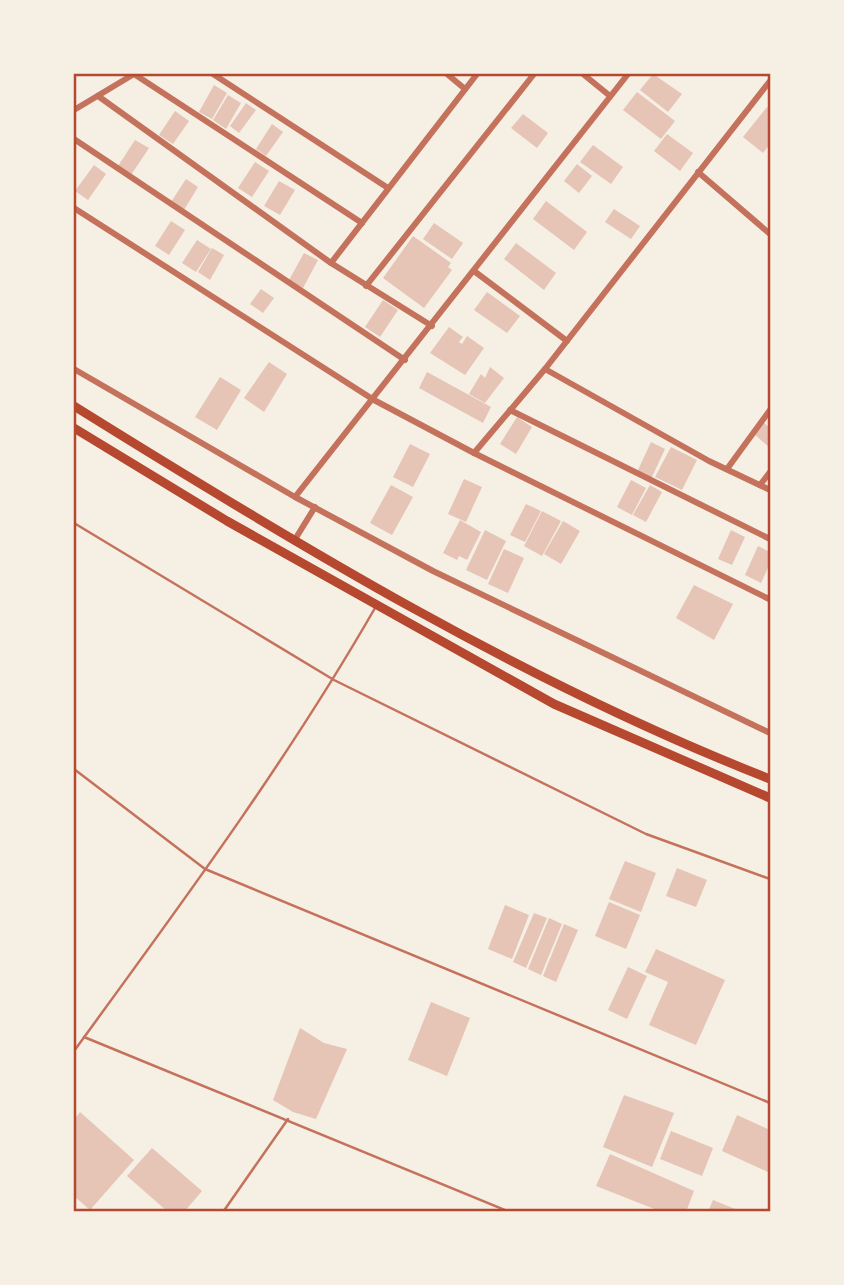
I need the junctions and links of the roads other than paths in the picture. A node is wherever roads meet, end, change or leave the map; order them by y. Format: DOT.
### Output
graph roads {
  1 [pos="134,74"];
  2 [pos="214,74"];
  3 [pos="447,74"];
  4 [pos="477,74"];
  5 [pos="534,74"];
  6 [pos="583,74"];
  7 [pos="628,74"];
  8 [pos="771,81"];
  9 [pos="465,89"];
  10 [pos="98,96"];
  11 [pos="610,96"];
  12 [pos="74,110"];
  13 [pos="74,139"];
  14 [pos="698,172"];
  15 [pos="388,188"];
  16 [pos="74,208"];
  17 [pos="362,223"];
  18 [pos="771,234"];
  19 [pos="331,263"];
  20 [pos="474,271"];
  21 [pos="366,286"];
  22 [pos="432,326"];
  23 [pos="567,341"];
  24 [pos="405,360"];
  25 [pos="74,369"];
  26 [pos="545,369"];
  27 [pos="374,400"];
  28 [pos="74,406"];
  29 [pos="510,410"];
  30 [pos="771,410"];
  31 [pos="74,428"];
  32 [pos="474,453"];
  33 [pos="726,469"];
  34 [pos="771,472"];
  35 [pos="760,485"];
  36 [pos="771,490"];
  37 [pos="295,497"];
  38 [pos="315,508"];
  39 [pos="74,523"];
  40 [pos="771,539"];
  41 [pos="294,541"];
  42 [pos="385,591"];
  43 [pos="769,599"];
  44 [pos="376,606"];
  45 [pos="334,680"];
  46 [pos="771,733"];
  47 [pos="74,769"];
  48 [pos="771,779"];
  49 [pos="771,798"];
  50 [pos="205,869"];
  51 [pos="771,879"];
  52 [pos="84,1037"];
  53 [pos="74,1051"];
  54 [pos="771,1103"];
  55 [pos="288,1119"];
  56 [pos="223,1212"];
  57 [pos="510,1212"];
  1 -- 10 [label="street"];
  1 -- 17 [label="street"];
  2 -- 15 [label="street"];
  3 -- 9 [label="street"];
  4 -- 9 [label="street"];
  5 -- 21 [label="street"];
  6 -- 11 [label="street"];
  7 -- 11 [label="street"];
  8 -- 14 [label="street"];
  9 -- 15 [label="street"];
  10 -- 12 [label="street"];
  10 -- 19 [label="street"];
  11 -- 20 [label="street"];
  13 -- 24 [label="street"];
  14 -- 18 [label="street"];
  14 -- 23 [label="street"];
  15 -- 17 [label="street"];
  16 -- 27 [label="street"];
  17 -- 19 [label="street"];
  19 -- 21 [label="street"];
  20 -- 22 [label="street"];
  20 -- 23 [label="street"];
  21 -- 22 [label="street"];
  22 -- 24 [label="street"];
  23 -- 26 [label="street"];
  24 -- 27 [label="street"];
  25 -- 37 [label="street"];
  26 -- 29 [label="street"];
  26 -- 33 [label="street"];
  27 -- 32 [label="street"];
  27 -- 37 [label="street"];
  28 -- 41 [label="main road"];
  29 -- 32 [label="street"];
  29 -- 40 [label="street"];
  30 -- 33 [label="street"];
  31 -- 44 [label="main road"];
  32 -- 43 [label="street"];
  33 -- 35 [label="street"];
  34 -- 35 [label="street"];
  35 -- 36 [label="street"];
  37 -- 38 [label="street"];
  38 -- 41 [label="street"];
  38 -- 46 [label="street"];
  39 -- 45 [label="lane"];
  41 -- 42 [label="main road"];
  42 -- 44 [label="main road"];
  42 -- 48 [label="main road"];
  44 -- 45 [label="lane"];
  44 -- 49 [label="main road"];
  45 -- 50 [label="lane"];
  45 -- 51 [label="lane"];
  47 -- 50 [label="lane"];
  50 -- 52 [label="lane"];
  50 -- 54 [label="lane"];
  52 -- 53 [label="lane"];
  52 -- 55 [label="lane"];
  55 -- 56 [label="lane"];
  55 -- 57 [label="lane"];
}
